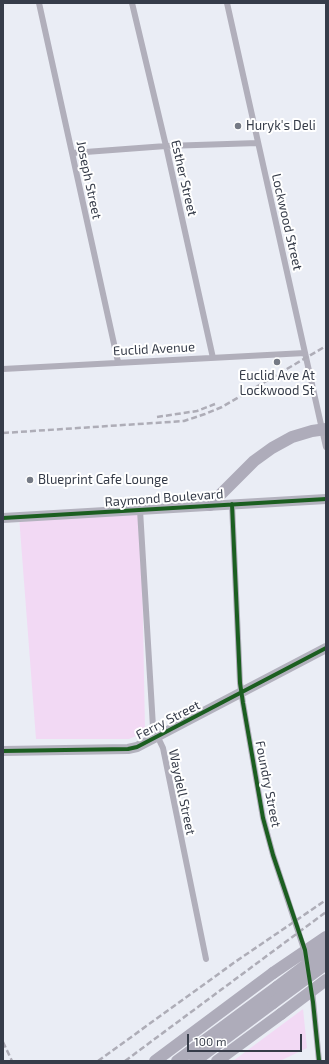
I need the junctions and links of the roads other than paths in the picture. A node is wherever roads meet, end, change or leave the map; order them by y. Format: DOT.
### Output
graph roads {
  1 [pos="39,3"];
  2 [pos="132,3"];
  3 [pos="227,3"];
  4 [pos="258,143"];
  5 [pos="166,146"];
  6 [pos="72,153"];
  7 [pos="305,353"];
  8 [pos="213,358"];
  9 [pos="118,362"];
  10 [pos="3,369"];
  11 [pos="324,429"];
  12 [pos="326,447"];
  13 [pos="326,499"];
  14 [pos="232,504"];
  15 [pos="210,505"];
  16 [pos="140,510"];
  17 [pos="3,518"];
  18 [pos="326,648"];
  19 [pos="242,692"];
  20 [pos="158,737"];
  21 [pos="3,751"];
  22 [pos="326,934"];
  23 [pos="326,950"];
  24 [pos="206,959"];
  25 [pos="326,964"];
  26 [pos="326,980"];
  27 [pos="281,1014"];
  28 [pos="155,1061"];
  29 [pos="177,1061"];
  30 [pos="195,1061"];
  31 [pos="217,1061"];
  32 [pos="228,1061"];
  33 [pos="319,1061"];
  1 -- 6 [label="street, Joseph Street"];
  2 -- 5 [label="street, Esther Street"];
  3 -- 4 [label="street, Lockwood Street"];
  4 -- 5 [label="street"];
  4 -- 7 [label="street, Lockwood Street"];
  5 -- 6 [label="street"];
  5 -- 8 [label="street, Esther Street"];
  6 -- 9 [label="street, Joseph Street"];
  7 -- 8 [label="street, Euclid Avenue"];
  7 -- 11 [label="street, Lockwood Street"];
  8 -- 9 [label="street, Euclid Avenue"];
  9 -- 10 [label="street, Euclid Avenue"];
  11 -- 12 [label="street, Lockwood Street"];
  11 -- 15 [label="highway"];
  13 -- 14 [label="main road, Raymond Boulevard"];
  14 -- 15 [label="main road, Raymond Boulevard"];
  14 -- 19 [label="street, Foundry Street"];
  15 -- 16 [label="main road, Raymond Boulevard"];
  16 -- 17 [label="main road, Raymond Boulevard"];
  16 -- 20 [label="street, Waydell Street"];
  18 -- 19 [label="main road, Ferry Street"];
  19 -- 20 [label="main road, Ferry Street"];
  19 -- 33 [label="street, Foundry Street"];
  20 -- 21 [label="main road, Ferry Street"];
  20 -- 24 [label="street, Waydell Street"];
  22 -- 28 [label="highway, bridge"];
  23 -- 29 [label="highway, bridge"];
  25 -- 30 [label="highway, bridge"];
  26 -- 27 [label="highway, bridge"];
  27 -- 31 [label="highway"];
  27 -- 32 [label="highway"];
}
